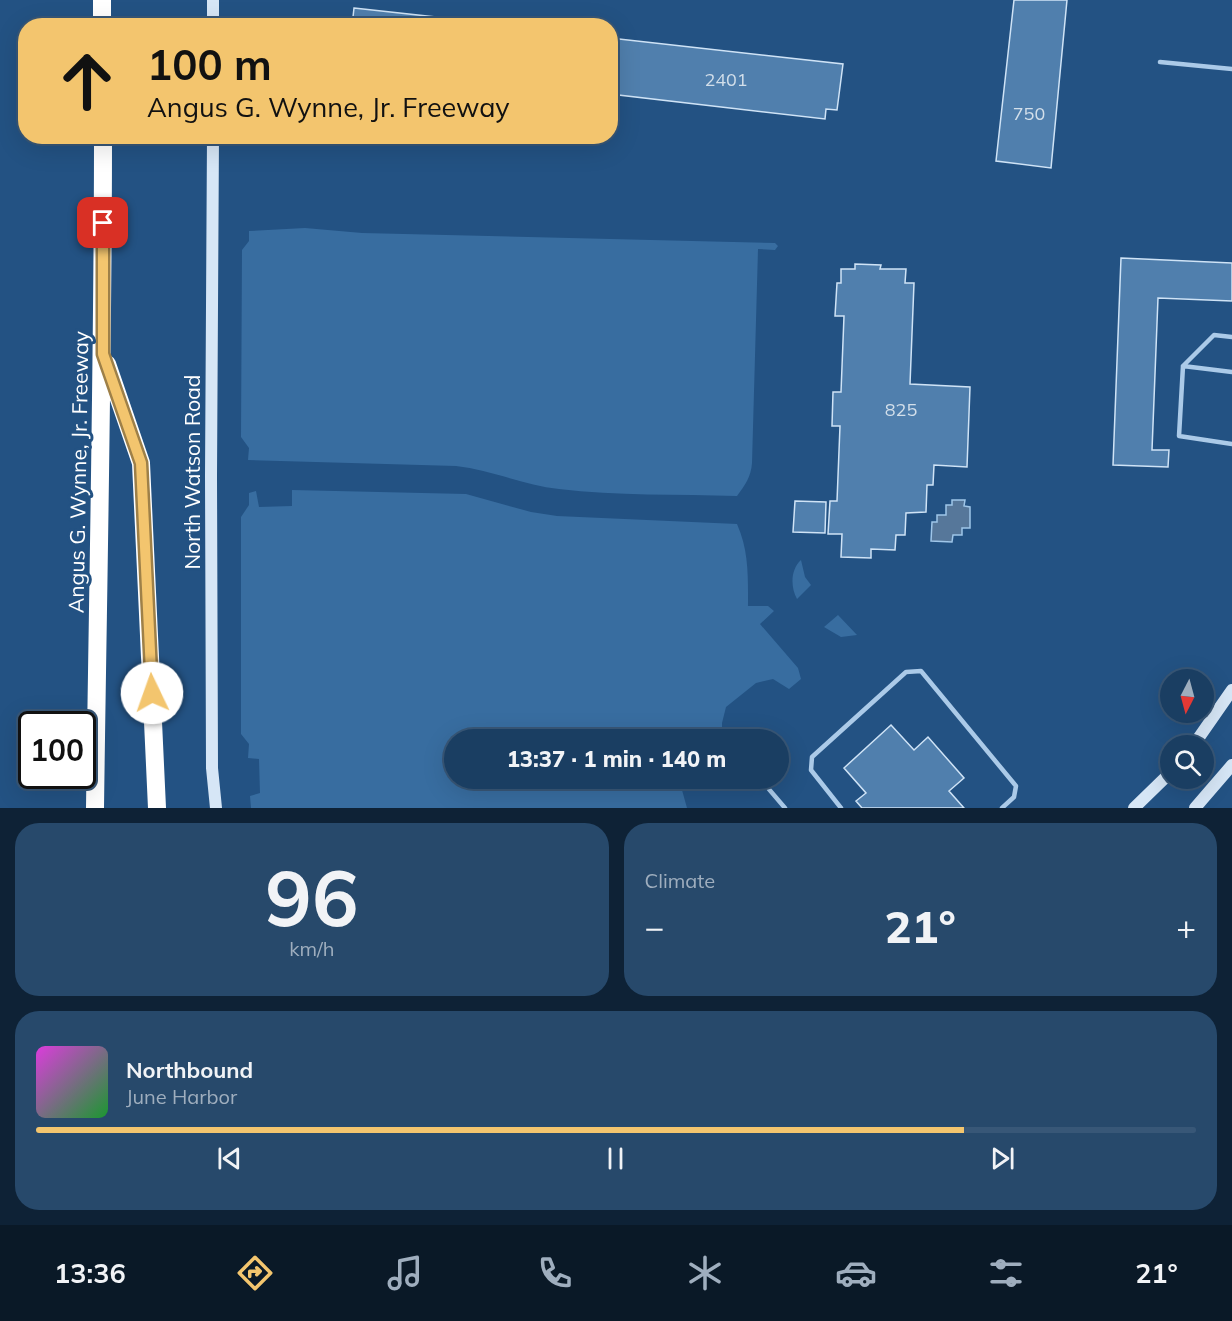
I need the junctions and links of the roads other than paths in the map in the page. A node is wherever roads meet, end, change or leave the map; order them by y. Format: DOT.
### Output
graph roads {
  1 [pos="102,0"];
  2 [pos="213,0"];
  3 [pos="102,18"];
  4 [pos="213,18"];
  5 [pos="1160,62"];
  6 [pos="1232,69"];
  7 [pos="103,144"];
  8 [pos="213,144"];
  9 [pos="1232,337"];
  10 [pos="103,354"];
  11 [pos="1183,366"];
  12 [pos="1232,372"];
  13 [pos="1232,444"];
  14 [pos="1232,690"];
  15 [pos="1201,735"];
  16 [pos="1232,765"];
  17 [pos="1160,783"];
  18 [pos="768,789"];
  19 [pos="95,808"];
  20 [pos="157,808"];
  21 [pos="216,808"];
  22 [pos="784,808"];
  23 [pos="841,808"];
  24 [pos="1002,808"];
  25 [pos="1134,808"];
  26 [pos="1195,808"];
  1 -- 3 [label="highway"];
  2 -- 4 [label="main road"];
  5 -- 6 [label="lane"];
  7 -- 10 [label="highway, Angus G. Wynne, Jr. Freeway"];
  8 -- 21 [label="main road, North Watson Road"];
  9 -- 11 [label="lane"];
  10 -- 19 [label="highway, Angus G. Wynne, Jr. Freeway"];
  10 -- 20 [label="highway"];
  11 -- 12 [label="lane"];
  11 -- 13 [label="lane"];
  14 -- 15 [label="main road"];
  16 -- 26 [label="main road"];
  17 -- 25 [label="main road"];
  18 -- 22 [label="lane"];
  23 -- 24 [label="lane"];
}
